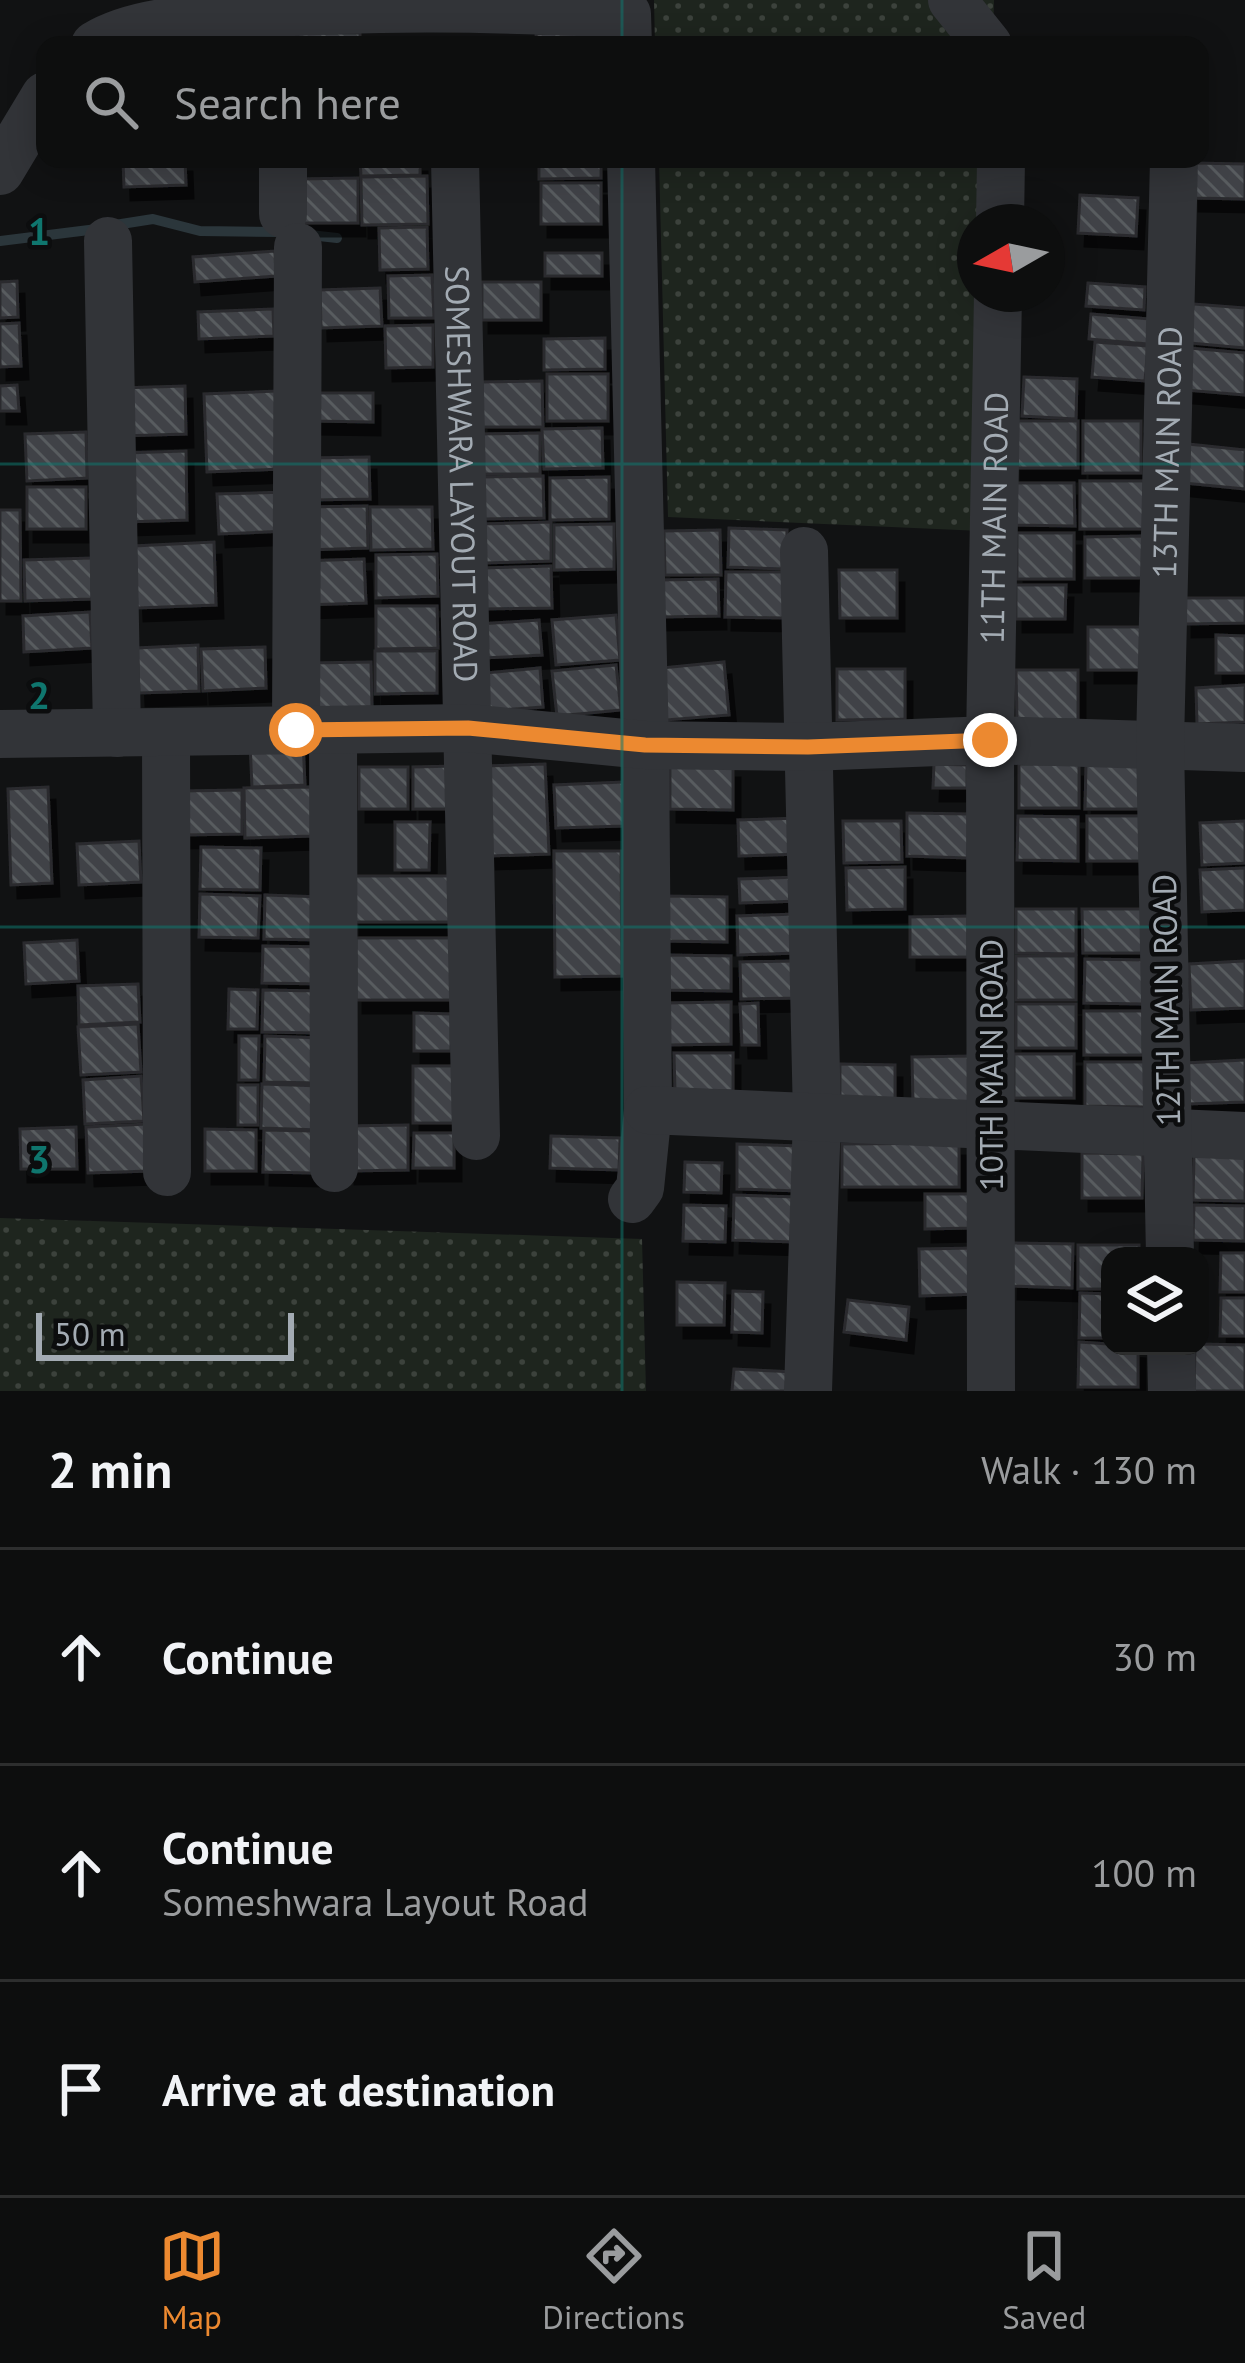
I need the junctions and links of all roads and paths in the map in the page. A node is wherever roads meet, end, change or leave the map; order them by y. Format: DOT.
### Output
graph roads {
  1 [pos="952,0"];
  2 [pos="451,17"];
  3 [pos="282,28"];
  4 [pos="110,36"];
  5 [pos="628,36"];
  6 [pos="981,36"];
  7 [pos="36,111"];
  8 [pos="284,168"];
  9 [pos="455,168"];
  10 [pos="631,168"];
  11 [pos="1001,168"];
  12 [pos="1174,168"];
  13 [pos="0,171"];
  14 [pos="1000,204"];
  15 [pos="108,241"];
  16 [pos="998,312"];
  17 [pos="804,551"];
  18 [pos="468,728"];
  19 [pos="315,730"];
  20 [pos="166,732"];
  21 [pos="117,733"];
  22 [pos="0,734"];
  23 [pos="990,740"];
  24 [pos="1160,744"];
  25 [pos="645,745"];
  26 [pos="808,747"];
  27 [pos="1245,748"];
  28 [pos="648,1110"];
  29 [pos="817,1118"];
  30 [pos="991,1125"];
  31 [pos="1168,1132"];
  32 [pos="476,1136"];
  33 [pos="1245,1136"];
  34 [pos="334,1168"];
  35 [pos="167,1172"];
  36 [pos="632,1199"];
  37 [pos="1170,1247"];
  38 [pos="1171,1355"];
  39 [pos="808,1391"];
  40 [pos="992,1391"];
  41 [pos="1172,1391"];
  1 -- 6 [label="street"];
  2 -- 3 [label="street"];
  2 -- 5 [label="street"];
  3 -- 4 [label="street"];
  7 -- 13 [label="street"];
  8 -- 19 [label="street"];
  9 -- 18 [label="street, SOMESHWARA LAYOUT ROAD"];
  10 -- 25 [label="street"];
  11 -- 14 [label="street"];
  12 -- 24 [label="street, 13TH MAIN ROAD"];
  15 -- 21 [label="street"];
  16 -- 23 [label="street, 11TH MAIN ROAD"];
  17 -- 26 [label="street"];
  18 -- 19 [label="street"];
  18 -- 25 [label="street, SOMESHWARA LAYOUT ROAD"];
  18 -- 32 [label="street"];
  19 -- 20 [label="street"];
  19 -- 34 [label="street"];
  20 -- 21 [label="street"];
  20 -- 35 [label="street"];
  21 -- 22 [label="street"];
  23 -- 24 [label="street, SOMESHWARA LAYOUT ROAD"];
  23 -- 26 [label="street, SOMESHWARA LAYOUT ROAD"];
  23 -- 30 [label="street, 10TH MAIN ROAD"];
  24 -- 27 [label="street, SOMESHWARA LAYOUT ROAD"];
  24 -- 31 [label="street, 12TH MAIN ROAD"];
  25 -- 26 [label="street, SOMESHWARA LAYOUT ROAD"];
  25 -- 28 [label="street"];
  26 -- 29 [label="street"];
  28 -- 29 [label="street"];
  28 -- 36 [label="street"];
  29 -- 30 [label="street"];
  29 -- 39 [label="street"];
  30 -- 31 [label="street"];
  30 -- 40 [label="street, 10TH MAIN ROAD"];
  31 -- 33 [label="street"];
  31 -- 37 [label="street, 12TH MAIN ROAD"];
  38 -- 41 [label="street"];
}
